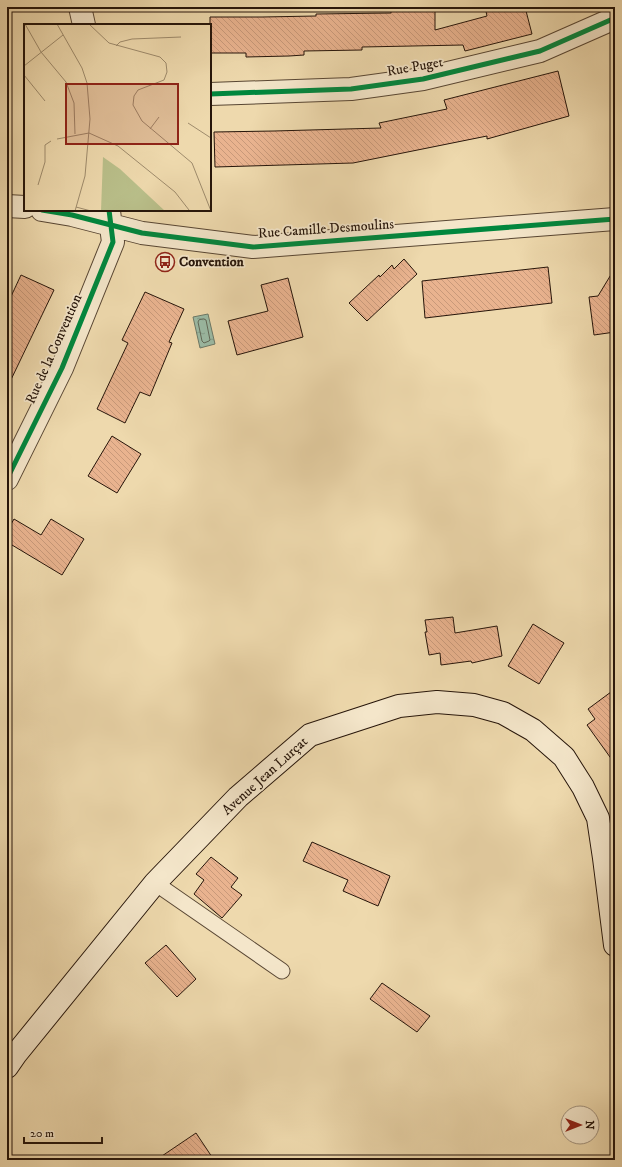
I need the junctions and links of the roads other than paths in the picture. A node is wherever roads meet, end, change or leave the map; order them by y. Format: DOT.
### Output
graph roads {
  1 [pos="80,7"];
  2 [pos="615,18"];
  3 [pos="84,24"];
  4 [pos="211,94"];
  5 [pos="7,206"];
  6 [pos="24,207"];
  7 [pos="48,211"];
  8 [pos="110,218"];
  9 [pos="615,219"];
  10 [pos="7,479"];
  11 [pos="155,883"];
  12 [pos="615,945"];
  13 [pos="282,971"];
  14 [pos="7,1067"];
  1 -- 3 [label="street"];
  2 -- 4 [label="street, Rue Puget"];
  5 -- 6 [label="street"];
  7 -- 8 [label="street, Rue Camille Desmoulins"];
  8 -- 9 [label="street, Rue Camille Desmoulins"];
  8 -- 10 [label="street, Rue de la Convention"];
  11 -- 12 [label="street, Avenue Jean Lurçat"];
  11 -- 13 [label="lane"];
  11 -- 14 [label="street, Avenue Jean Lurçat"];
}
